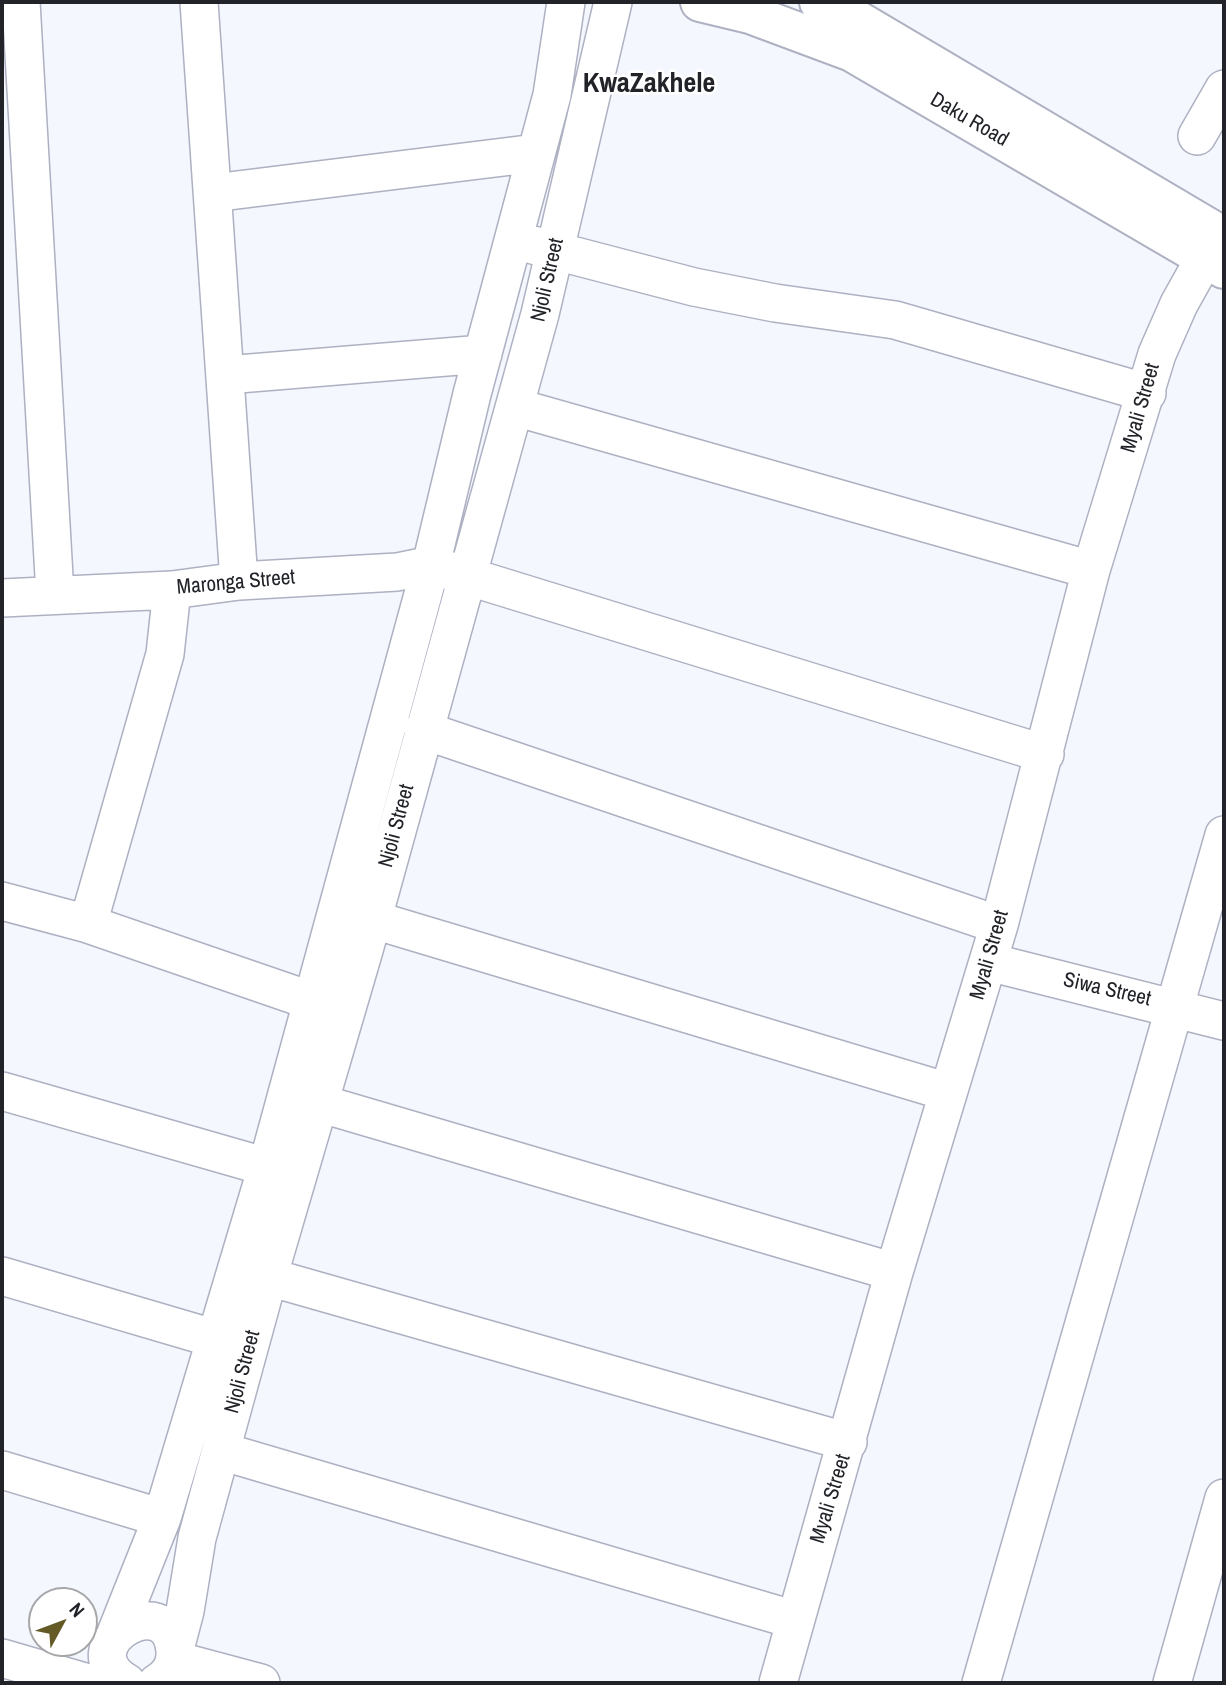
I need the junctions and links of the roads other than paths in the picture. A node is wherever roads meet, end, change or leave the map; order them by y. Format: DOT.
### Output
graph roads {
  1 [pos="18,2"];
  2 [pos="199,2"];
  3 [pos="566,2"];
  4 [pos="613,2"];
  5 [pos="700,2"];
  6 [pos="819,2"];
  7 [pos="2,3"];
  8 [pos="861,25"];
  9 [pos="1224,89"];
  10 [pos="1196,136"];
  11 [pos="536,153"];
  12 [pos="213,193"];
  13 [pos="515,240"];
  14 [pos="1218,249"];
  15 [pos="556,250"];
  16 [pos="484,354"];
  17 [pos="226,375"];
  18 [pos="1147,393"];
  19 [pos="515,407"];
  20 [pos="431,565"];
  21 [pos="1091,570"];
  22 [pos="467,577"];
  23 [pos="239,581"];
  24 [pos="172,590"];
  25 [pos="55,594"];
  26 [pos="2,598"];
  27 [pos="423,730"];
  28 [pos="1045,754"];
  29 [pos="1224,835"];
  30 [pos="2,901"];
  31 [pos="372,919"];
  32 [pos="88,924"];
  33 [pos="999,925"];
  34 [pos="989,962"];
  35 [pos="312,1001"];
  36 [pos="1175,1006"];
  37 [pos="1224,1021"];
  38 [pos="2,1091"];
  39 [pos="948,1091"];
  40 [pos="319,1104"];
  41 [pos="268,1167"];
  42 [pos="894,1272"];
  43 [pos="2,1276"];
  44 [pos="269,1277"];
  45 [pos="216,1339"];
  46 [pos="848,1442"];
  47 [pos="221,1451"];
  48 [pos="2,1470"];
  49 [pos="1224,1498"];
  50 [pos="162,1518"];
  51 [pos="795,1620"];
  52 [pos="2,1658"];
  53 [pos="110,1670"];
  54 [pos="167,1671"];
  55 [pos="261,1683"];
  56 [pos="778,1683"];
  57 [pos="981,1683"];
  58 [pos="1172,1683"];
  1 -- 7 [label="street"];
  1 -- 25 [label="street"];
  2 -- 12 [label="street"];
  3 -- 11 [label="street, Njoli Street"];
  4 -- 15 [label="street, Njoli Street"];
  5 -- 8 [label="main road, Daku Road"];
  6 -- 8 [label="main road, Daku Road"];
  8 -- 14 [label="main road, Daku Road"];
  9 -- 10 [label="street"];
  11 -- 12 [label="street"];
  11 -- 13 [label="street, Njoli Street"];
  12 -- 17 [label="street"];
  13 -- 15 [label="street"];
  13 -- 16 [label="street, Njoli Street"];
  14 -- 18 [label="street, Myali Street"];
  15 -- 18 [label="street"];
  15 -- 19 [label="street, Njoli Street"];
  16 -- 17 [label="street"];
  16 -- 20 [label="street, Njoli Street"];
  17 -- 23 [label="street"];
  18 -- 21 [label="street, Myali Street"];
  19 -- 21 [label="street"];
  19 -- 22 [label="street, Njoli Street"];
  20 -- 22 [label="street"];
  20 -- 23 [label="street, Maronga Street"];
  20 -- 35 [label="street, Njoli Street"];
  21 -- 28 [label="street, Myali Street"];
  22 -- 27 [label="street, Njoli Street"];
  22 -- 28 [label="street"];
  23 -- 24 [label="street, Maronga Street"];
  24 -- 25 [label="street, Maronga Street"];
  24 -- 32 [label="street"];
  25 -- 26 [label="street, Maronga Street"];
  27 -- 31 [label="street, Njoli Street"];
  27 -- 33 [label="street"];
  28 -- 33 [label="street, Myali Street"];
  29 -- 36 [label="street"];
  30 -- 32 [label="street"];
  31 -- 39 [label="street"];
  31 -- 40 [label="street, Njoli Street"];
  32 -- 35 [label="street"];
  33 -- 34 [label="street, Myali Street"];
  34 -- 36 [label="street, Siwa Street"];
  34 -- 39 [label="street, Myali Street"];
  35 -- 41 [label="street, Njoli Street"];
  36 -- 37 [label="street, Siwa Street"];
  36 -- 57 [label="street"];
  38 -- 41 [label="street"];
  39 -- 42 [label="street, Myali Street"];
  40 -- 42 [label="street"];
  40 -- 44 [label="street, Njoli Street"];
  41 -- 45 [label="street, Njoli Street"];
  42 -- 46 [label="street, Myali Street"];
  43 -- 45 [label="street"];
  44 -- 46 [label="street"];
  44 -- 47 [label="street, Njoli Street"];
  45 -- 50 [label="street, Njoli Street"];
  46 -- 51 [label="street, Myali Street"];
  47 -- 51 [label="street"];
  47 -- 54 [label="street, Njoli Street"];
  48 -- 50 [label="street"];
  49 -- 58 [label="street"];
  50 -- 53 [label="street, Njoli Street"];
  51 -- 56 [label="street, Myali Street"];
  52 -- 53 [label="street"];
  53 -- 54 [label="street"];
  54 -- 55 [label="street"];
}
